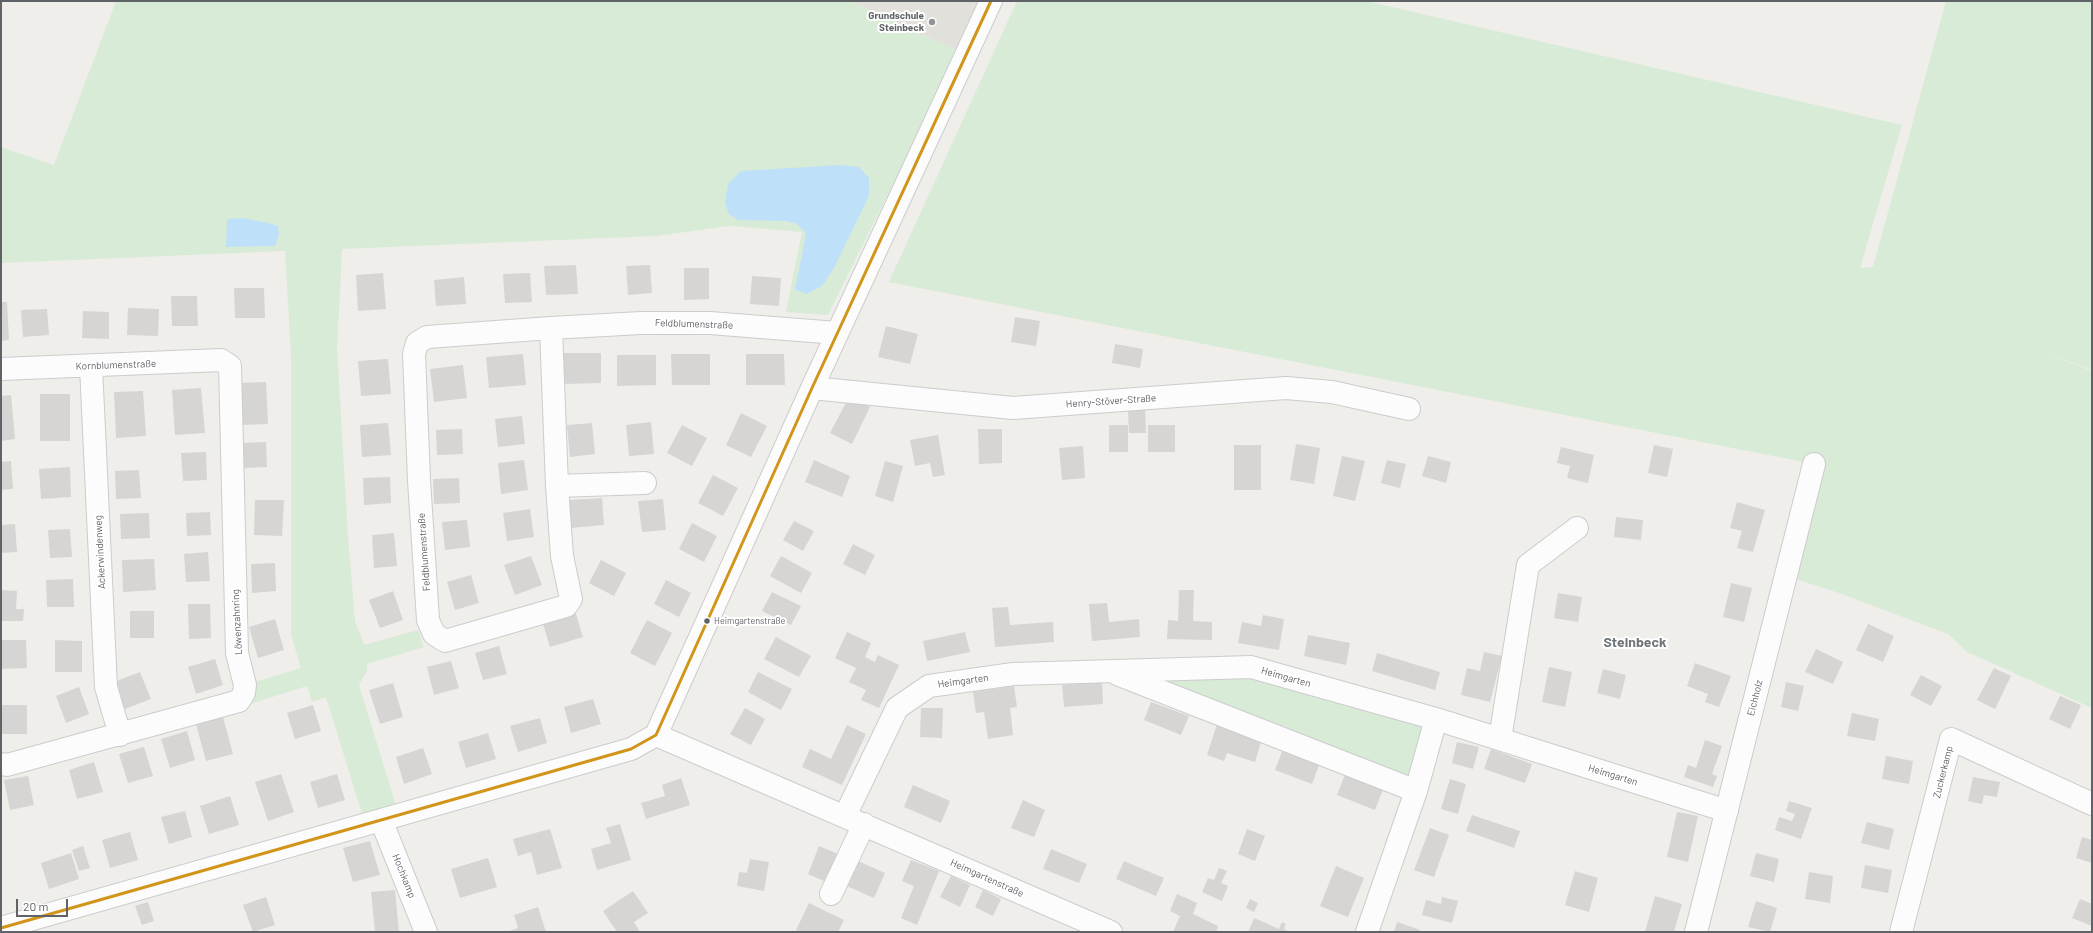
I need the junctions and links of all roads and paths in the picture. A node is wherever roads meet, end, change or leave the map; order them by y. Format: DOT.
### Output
graph roads {
  1 [pos="991,1"];
  2 [pos="551,328"];
  3 [pos="838,333"];
  4 [pos="91,366"];
  5 [pos="230,366"];
  6 [pos="1,369"];
  7 [pos="812,388"];
  8 [pos="1409,409"];
  9 [pos="1814,464"];
  10 [pos="645,483"];
  11 [pos="557,486"];
  12 [pos="1577,528"];
  13 [pos="1108,670"];
  14 [pos="1436,719"];
  15 [pos="656,734"];
  16 [pos="120,735"];
  17 [pos="1500,740"];
  18 [pos="1,764"];
  19 [pos="1416,791"];
  20 [pos="2092,804"];
  21 [pos="1727,811"];
  22 [pos="381,820"];
  23 [pos="854,820"];
  24 [pos="831,894"];
  25 [pos="1,928"];
  26 [pos="426,932"];
  27 [pos="1111,932"];
  28 [pos="1367,932"];
  29 [pos="1696,932"];
  30 [pos="1902,932"];
  1 -- 3 [label="street"];
  2 -- 3 [label="street, Feldblumenstraße"];
  2 -- 11 [label="street, Feldblumenstraße"];
  2 -- 11 [label="street, Feldblumenstraße"];
  3 -- 7 [label="street"];
  4 -- 5 [label="street, Kornblumenstraße"];
  4 -- 6 [label="street, Kornblumenstraße"];
  4 -- 16 [label="street, Ackerwindenweg"];
  5 -- 16 [label="street, Löwenzahnring"];
  7 -- 8 [label="street, Henry-Stöver-Straße"];
  7 -- 15 [label="street"];
  9 -- 21 [label="street, Eichholz"];
  10 -- 11 [label="street"];
  12 -- 17 [label="street"];
  13 -- 14 [label="street, Heimgarten"];
  13 -- 19 [label="street, Heimgarten"];
  13 -- 23 [label="street, Heimgarten"];
  14 -- 17 [label="street, Heimgarten"];
  14 -- 19 [label="street"];
  15 -- 22 [label="street"];
  15 -- 23 [label="street, Heimgartenstraße"];
  16 -- 18 [label="street, Löwenzahnring"];
  17 -- 21 [label="street, Heimgarten"];
  19 -- 28 [label="street"];
  20 -- 30 [label="street, Zuckerkamp"];
  21 -- 29 [label="street, Eichholz"];
  22 -- 25 [label="street"];
  22 -- 26 [label="street, Hochkamp"];
  23 -- 24 [label="street"];
  23 -- 27 [label="street, Heimgartenstraße"];
}
